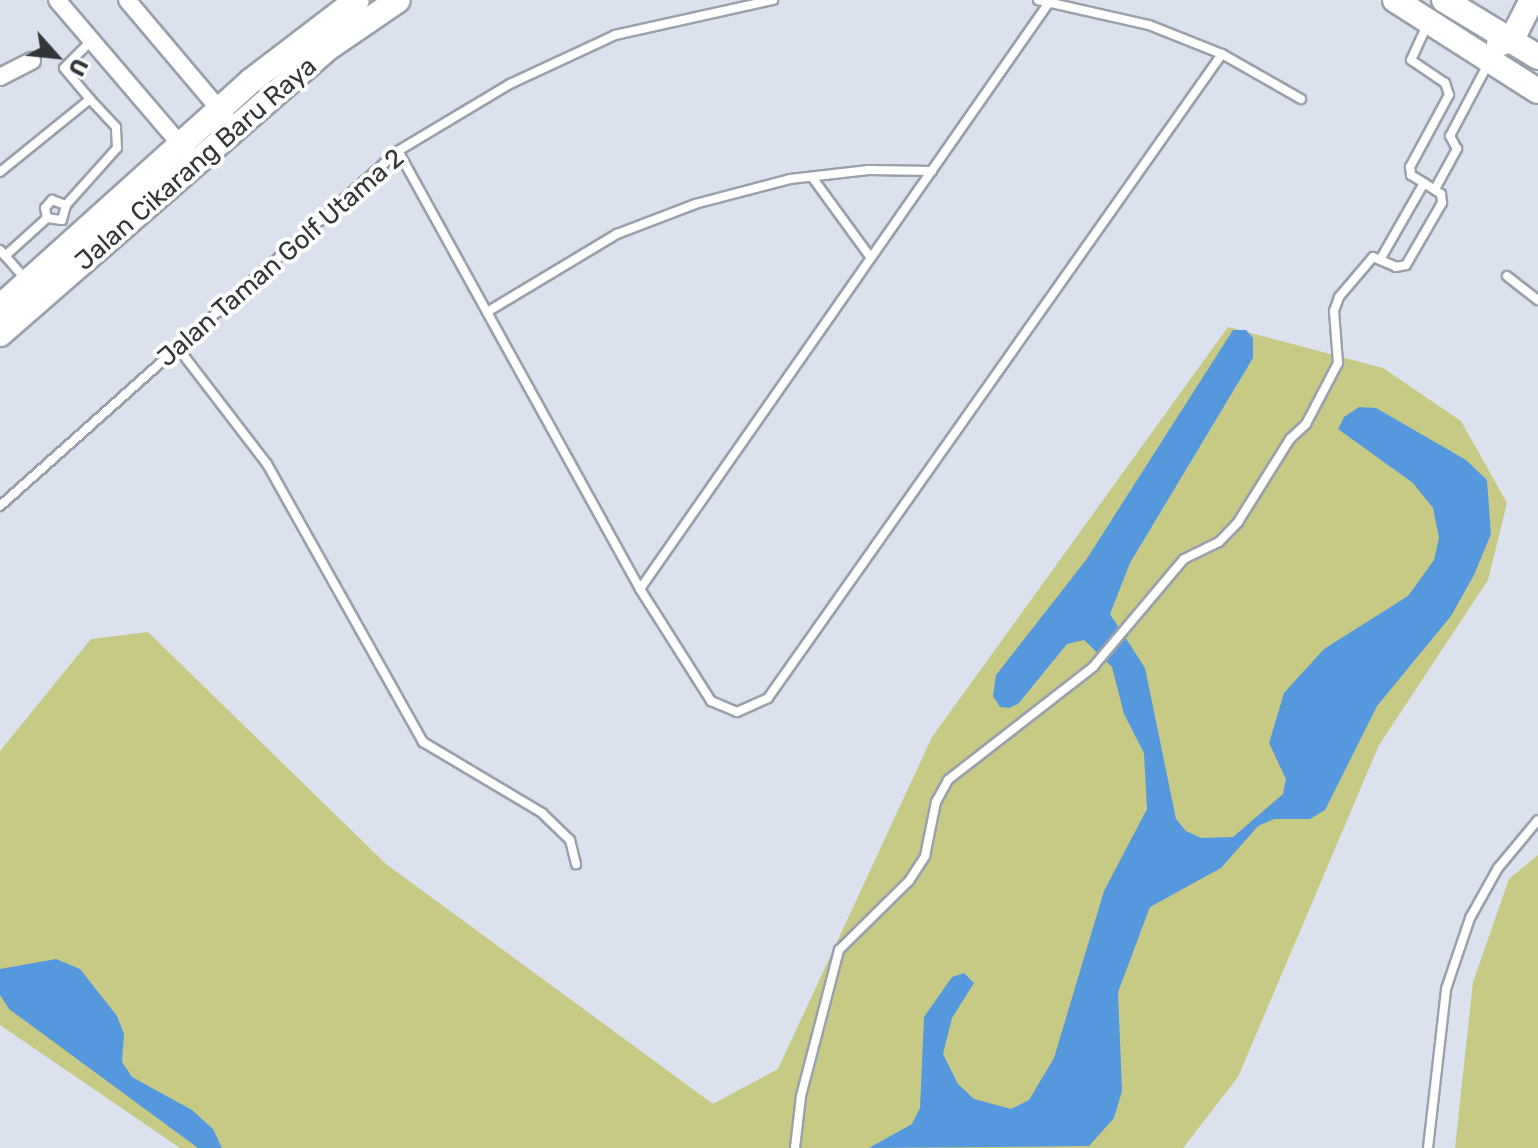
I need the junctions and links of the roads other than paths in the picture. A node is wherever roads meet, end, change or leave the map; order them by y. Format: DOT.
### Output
graph roads {
  1 [pos="57,0"];
  2 [pos="357,0"];
  3 [pos="398,0"];
  4 [pos="773,0"];
  5 [pos="1038,0"];
  6 [pos="1395,0"];
  7 [pos="1532,0"];
  8 [pos="131,1"];
  9 [pos="1050,1"];
  10 [pos="1474,7"];
  11 [pos="1437,10"];
  12 [pos="1463,39"];
  13 [pos="1512,39"];
  14 [pos="92,41"];
  15 [pos="1222,54"];
  16 [pos="1538,57"];
  17 [pos="1491,59"];
  18 [pos="32,61"];
  19 [pos="0,77"];
  20 [pos="251,81"];
  21 [pos="1538,91"];
  22 [pos="90,99"];
  23 [pos="1301,99"];
  24 [pos="263,103"];
  25 [pos="227,119"];
  26 [pos="1433,126"];
  27 [pos="1450,136"];
  28 [pos="398,151"];
  29 [pos="188,154"];
  30 [pos="932,171"];
  31 [pos="0,172"];
  32 [pos="812,177"];
  33 [pos="1424,183"];
  34 [pos="1435,189"];
  35 [pos="66,205"];
  36 [pos="47,218"];
  37 [pos="3,253"];
  38 [pos="871,258"];
  39 [pos="1381,258"];
  40 [pos="1507,276"];
  41 [pos="27,282"];
  42 [pos="1538,300"];
  43 [pos="0,307"];
  44 [pos="487,312"];
  45 [pos="0,334"];
  46 [pos="178,348"];
  47 [pos="0,506"];
  48 [pos="640,589"];
  49 [pos="1538,820"];
  50 [pos="576,864"];
  51 [pos="795,1148"];
  52 [pos="1428,1148"];
  1 -- 14 [label="street"];
  2 -- 20 [label="main road, Jalan Cikarang Baru Raya"];
  3 -- 24 [label="main road, Jalan Cikarang Baru Raya"];
  4 -- 28 [label="lane, Jalan Taman Golf Utama 2"];
  5 -- 9 [label="lane"];
  6 -- 11 [label="main road"];
  7 -- 13 [label="main road"];
  8 -- 25 [label="street"];
  9 -- 15 [label="lane"];
  9 -- 30 [label="lane"];
  10 -- 11 [label="main road"];
  10 -- 13 [label="main road"];
  11 -- 12 [label="main road"];
  11 -- 26 [label="lane"];
  12 -- 13 [label="main road"];
  12 -- 17 [label="main road"];
  13 -- 16 [label="main road"];
  14 -- 22 [label="lane"];
  14 -- 29 [label="street"];
  15 -- 23 [label="lane"];
  15 -- 48 [label="lane"];
  17 -- 21 [label="main road"];
  17 -- 27 [label="lane"];
  18 -- 19 [label="street"];
  20 -- 24 [label="main road"];
  20 -- 25 [label="main road, Jalan Cikarang Baru Raya"];
  22 -- 31 [label="lane"];
  22 -- 35 [label="lane"];
  24 -- 25 [label="main road, Jalan Cikarang Baru Raya"];
  25 -- 29 [label="main road, Jalan Cikarang Baru Raya"];
  26 -- 27 [label="lane"];
  26 -- 33 [label="lane"];
  27 -- 34 [label="lane"];
  28 -- 44 [label="lane"];
  28 -- 46 [label="lane, Jalan Taman Golf Utama 2"];
  29 -- 41 [label="main road, Jalan Cikarang Baru Raya"];
  29 -- 45 [label="main road, Jalan Cikarang Baru Raya"];
  30 -- 32 [label="lane"];
  30 -- 38 [label="lane"];
  32 -- 38 [label="lane"];
  32 -- 44 [label="lane"];
  33 -- 34 [label="lane"];
  33 -- 39 [label="lane"];
  34 -- 39 [label="lane"];
  35 -- 36 [label="lane"];
  35 -- 36 [label="lane"];
  36 -- 37 [label="lane"];
  37 -- 41 [label="lane"];
  38 -- 48 [label="lane"];
  39 -- 51 [label="lane"];
  40 -- 42 [label="lane"];
  41 -- 43 [label="main road, Jalan Cikarang Baru Raya"];
  44 -- 48 [label="lane"];
  46 -- 47 [label="lane, Jalan Taman Golf Utama 2"];
  46 -- 50 [label="lane"];
  49 -- 52 [label="lane"];
}
